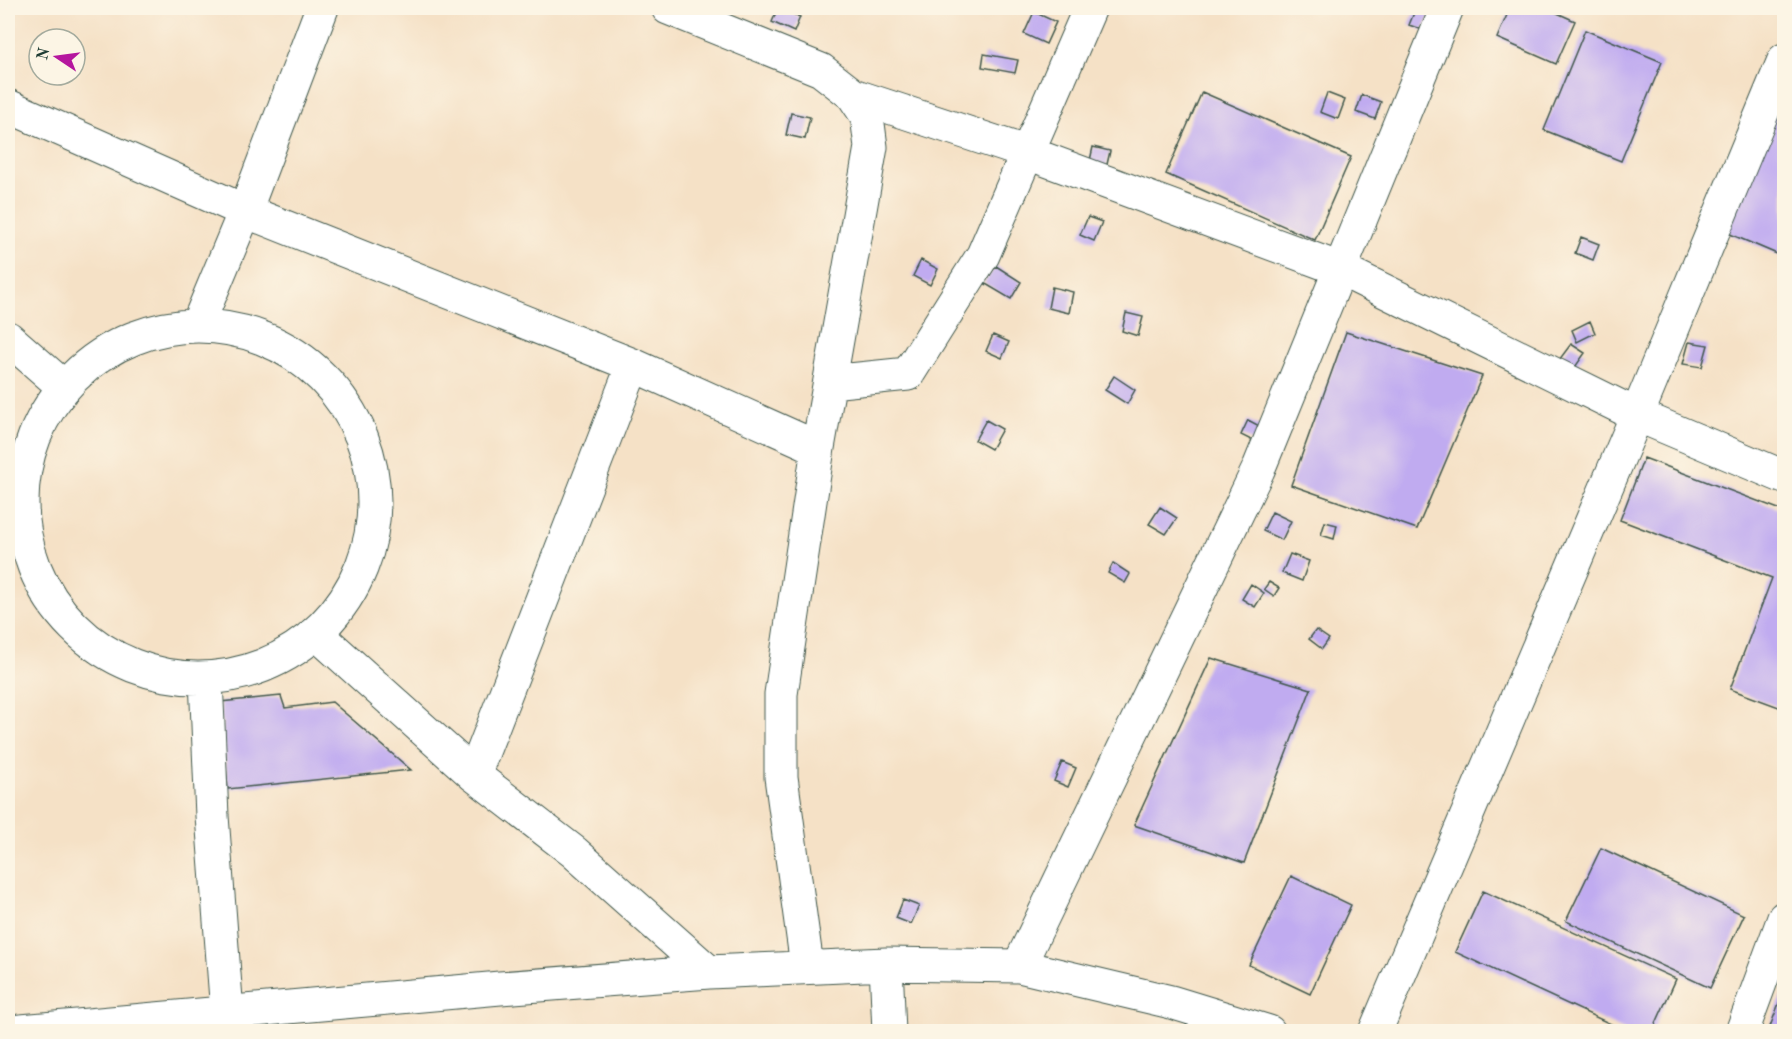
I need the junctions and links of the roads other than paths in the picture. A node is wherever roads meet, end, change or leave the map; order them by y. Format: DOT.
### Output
graph roads {
  1 [pos="322,8"];
  2 [pos="668,8"];
  3 [pos="1090,8"];
  4 [pos="1447,8"];
  5 [pos="731,19"];
  6 [pos="1785,60"];
  7 [pos="853,95"];
  8 [pos="8,106"];
  9 [pos="1028,153"];
  10 [pos="245,211"];
  11 [pos="1340,269"];
  12 [pos="198,324"];
  13 [pos="8,338"];
  14 [pos="633,365"];
  15 [pos="830,382"];
  16 [pos="64,387"];
  17 [pos="1637,415"];
  18 [pos="818,448"];
  19 [pos="1785,477"];
  20 [pos="316,633"];
  21 [pos="206,679"];
  22 [pos="474,775"];
  23 [pos="1785,918"];
  24 [pos="886,963"];
  25 [pos="807,966"];
  26 [pos="1019,966"];
  27 [pos="709,972"];
  28 [pos="227,1013"];
  29 [pos="1174,1017"];
  30 [pos="301,1019"];
  31 [pos="10,1032"];
  32 [pos="889,1032"];
  33 [pos="1269,1032"];
  34 [pos="1375,1032"];
  35 [pos="1742,1032"];
  1 -- 10 [label="street"];
  2 -- 5 [label="street"];
  3 -- 9 [label="street"];
  4 -- 11 [label="street"];
  5 -- 7 [label="street"];
  6 -- 17 [label="street"];
  7 -- 9 [label="street"];
  7 -- 15 [label="street"];
  8 -- 10 [label="street"];
  9 -- 11 [label="street"];
  9 -- 15 [label="street"];
  10 -- 12 [label="street"];
  10 -- 14 [label="street"];
  11 -- 17 [label="street"];
  11 -- 26 [label="street"];
  12 -- 16 [label="street"];
  12 -- 20 [label="street"];
  13 -- 16 [label="street"];
  14 -- 18 [label="street"];
  14 -- 22 [label="street"];
  15 -- 18 [label="street"];
  16 -- 21 [label="street"];
  17 -- 19 [label="street"];
  17 -- 34 [label="street"];
  18 -- 25 [label="street"];
  20 -- 21 [label="street"];
  20 -- 22 [label="street"];
  21 -- 28 [label="street"];
  22 -- 27 [label="street"];
  23 -- 35 [label="street"];
  24 -- 25 [label="street"];
  24 -- 26 [label="street"];
  24 -- 32 [label="street"];
  25 -- 27 [label="street"];
  26 -- 29 [label="street"];
  27 -- 30 [label="street"];
  28 -- 30 [label="street"];
  28 -- 31 [label="street"];
  29 -- 33 [label="street"];
}
